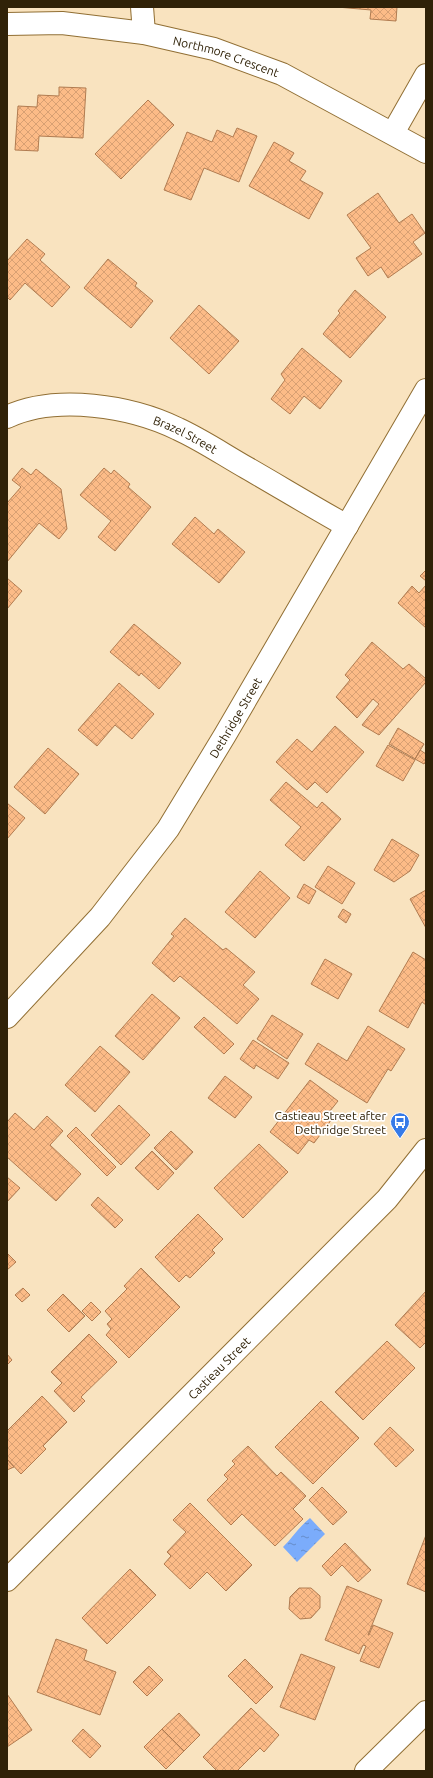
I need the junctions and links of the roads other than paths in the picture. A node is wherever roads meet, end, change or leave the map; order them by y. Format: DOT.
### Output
graph roads {
  1 [pos="142,7"];
  2 [pos="7,24"];
  3 [pos="144,32"];
  4 [pos="426,75"];
  5 [pos="393,133"];
  6 [pos="426,152"];
  7 [pos="426,390"];
  8 [pos="7,417"];
  9 [pos="347,526"];
  10 [pos="7,1018"];
  11 [pos="426,1150"];
  12 [pos="7,1580"];
  13 [pos="426,1712"];
  14 [pos="366,1771"];
  1 -- 3 [label="street"];
  2 -- 3 [label="street, Northmore Crescent"];
  3 -- 5 [label="street, Northmore Crescent"];
  4 -- 5 [label="street"];
  5 -- 6 [label="street, Northmore Crescent"];
  7 -- 9 [label="street, Dethridge Street"];
  8 -- 9 [label="street, Brazel Street"];
  9 -- 10 [label="street, Dethridge Street"];
  11 -- 12 [label="street, Castieau Street"];
  13 -- 14 [label="street"];
}
